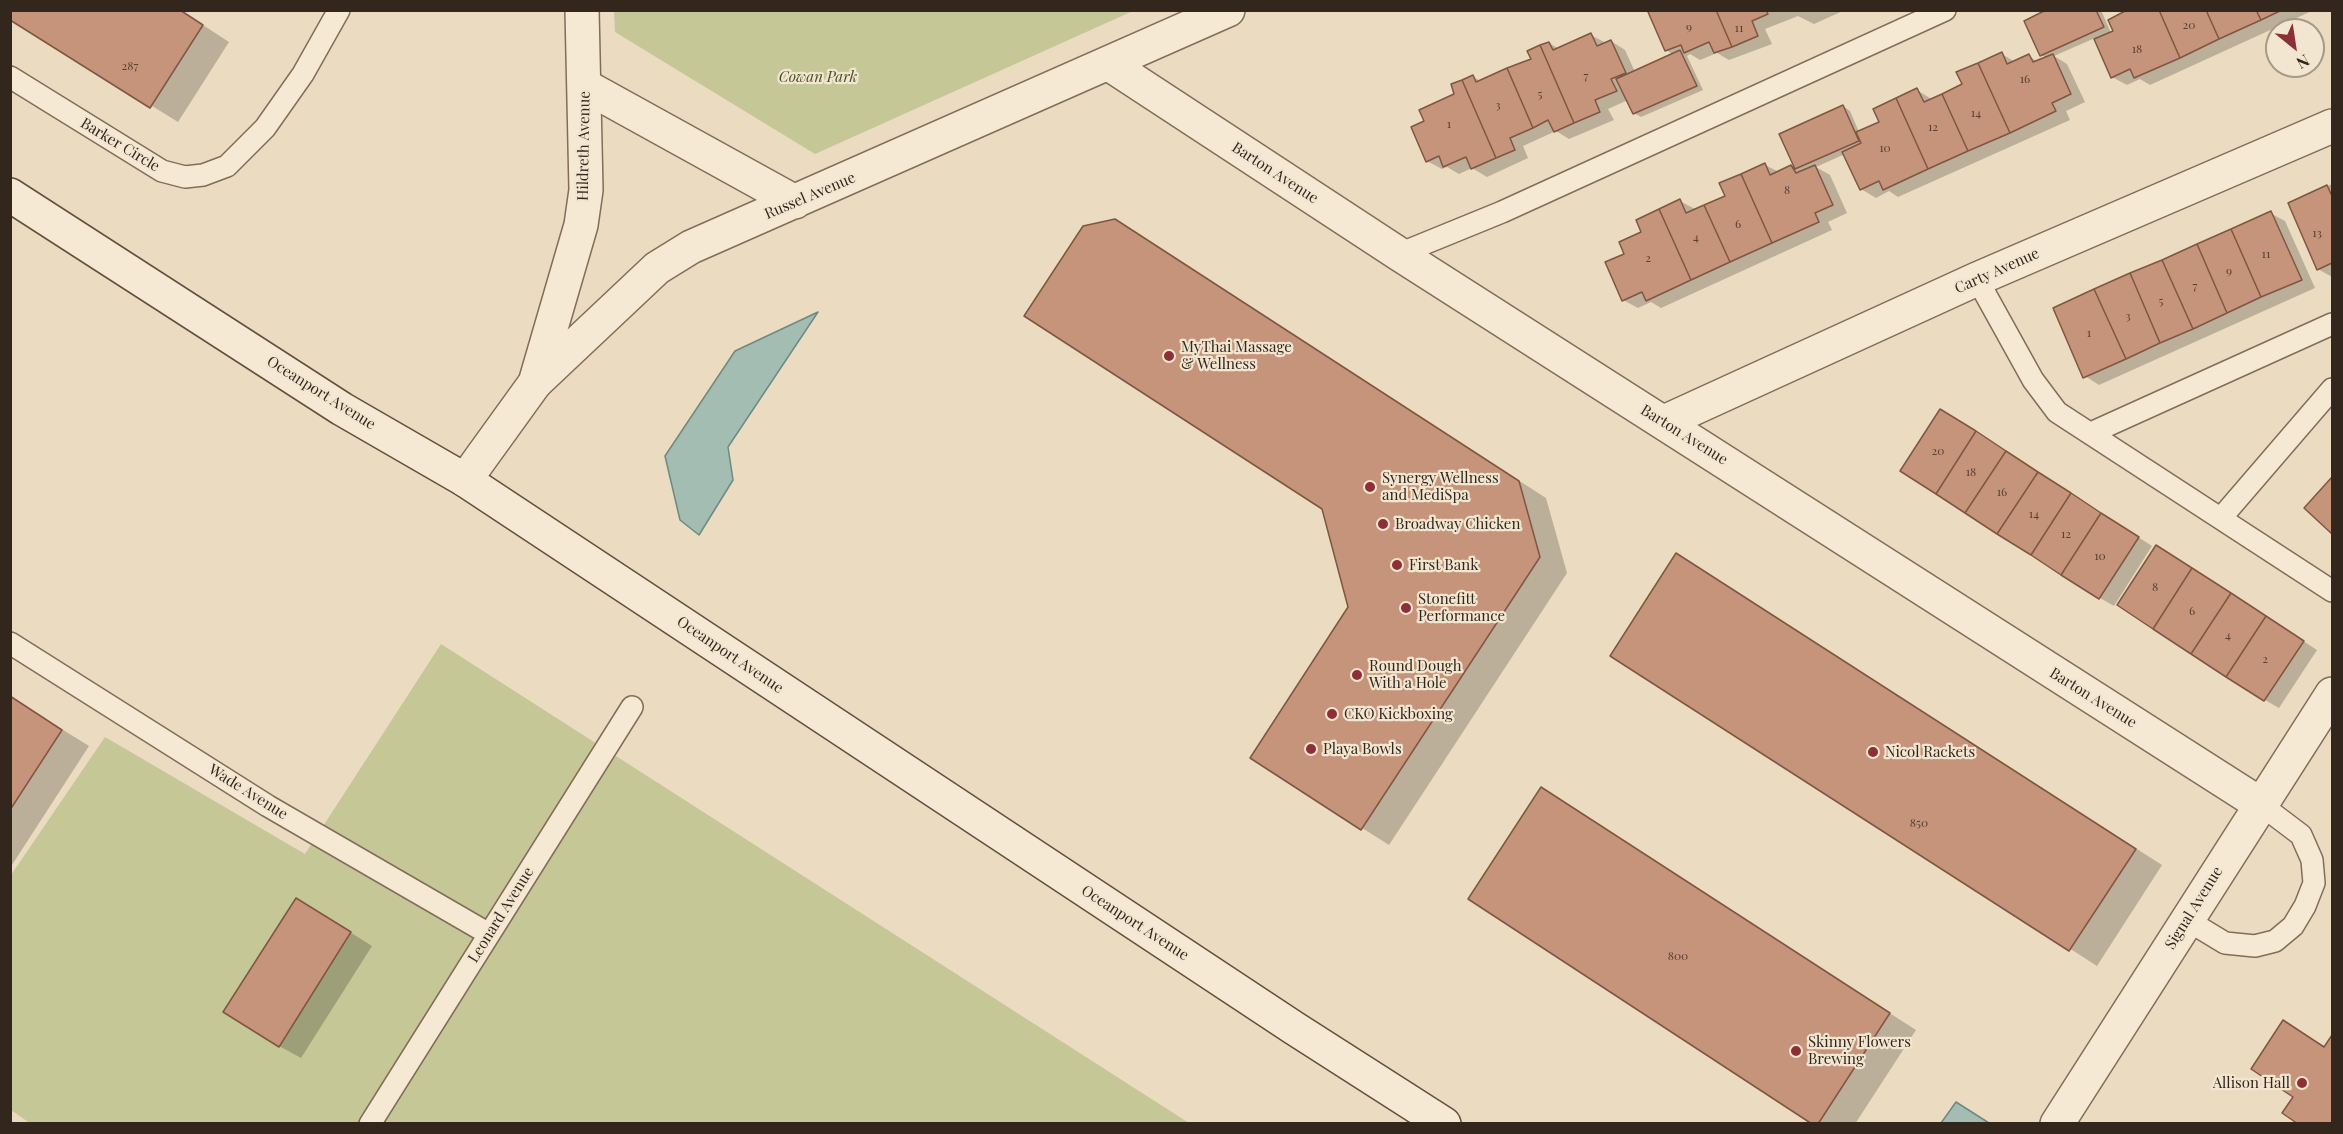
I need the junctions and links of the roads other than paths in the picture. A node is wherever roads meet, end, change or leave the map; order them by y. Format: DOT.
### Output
graph roads {
  1 [pos="339,10"];
  2 [pos="582,10"];
  3 [pos="1228,10"];
  4 [pos="1945,10"];
  5 [pos="1109,63"];
  6 [pos="10,77"];
  7 [pos="585,86"];
  8 [pos="2332,126"];
  9 [pos="10,195"];
  10 [pos="795,202"];
  11 [pos="1399,254"];
  12 [pos="1977,279"];
  13 [pos="2332,324"];
  14 [pos="535,383"];
  15 [pos="2332,389"];
  16 [pos="1664,422"];
  17 [pos="2091,433"];
  18 [pos="465,480"];
  19 [pos="2221,518"];
  20 [pos="2332,591"];
  21 [pos="10,643"];
  22 [pos="2332,694"];
  23 [pos="632,707"];
  24 [pos="2260,804"];
  25 [pos="2187,920"];
  26 [pos="489,934"];
  27 [pos="370,1124"];
  28 [pos="1444,1124"];
  29 [pos="2057,1124"];
  1 -- 6 [label="lane, Barker Circle"];
  2 -- 7 [label="street, Hildreth Avenue"];
  3 -- 5 [label="street, Russel Avenue"];
  4 -- 11 [label="lane"];
  5 -- 10 [label="street, Russel Avenue"];
  5 -- 11 [label="street, Barton Avenue"];
  7 -- 10 [label="street"];
  7 -- 14 [label="street, Hildreth Avenue"];
  8 -- 12 [label="street, Carty Avenue"];
  9 -- 18 [label="street, Oceanport Avenue"];
  10 -- 14 [label="street, Russel Avenue"];
  11 -- 16 [label="street, Barton Avenue"];
  12 -- 16 [label="street, Carty Avenue"];
  12 -- 17 [label="lane"];
  13 -- 17 [label="lane"];
  14 -- 18 [label="street, Russel Avenue"];
  15 -- 19 [label="lane"];
  16 -- 24 [label="street, Barton Avenue"];
  17 -- 19 [label="lane"];
  18 -- 28 [label="street, Oceanport Avenue"];
  19 -- 20 [label="lane"];
  21 -- 26 [label="lane, Wade Avenue"];
  22 -- 24 [label="street, Signal Avenue"];
  23 -- 26 [label="lane, Leonard Avenue"];
  24 -- 25 [label="street, Signal Avenue"];
  24 -- 25 [label="lane"];
  25 -- 29 [label="street, Signal Avenue"];
  26 -- 27 [label="lane, Leonard Avenue"];
}
